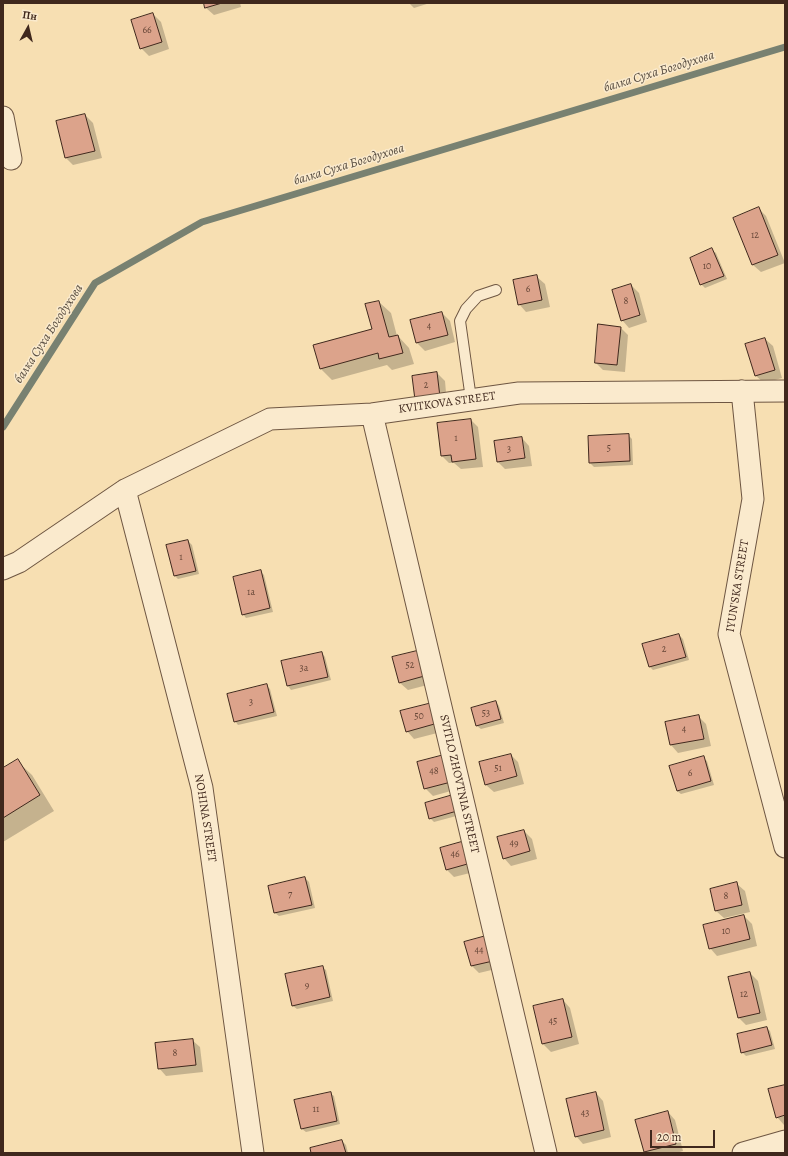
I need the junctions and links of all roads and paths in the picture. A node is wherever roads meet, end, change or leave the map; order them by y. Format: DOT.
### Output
graph roads {
  1 [pos="3,117"];
  2 [pos="10,158"];
  3 [pos="496,290"];
  4 [pos="742,391"];
  5 [pos="785,391"];
  6 [pos="471,400"];
  7 [pos="372,414"];
  8 [pos="125,490"];
  9 [pos="3,569"];
  10 [pos="785,847"];
  11 [pos="785,1141"];
  12 [pos="253,1153"];
  13 [pos="546,1153"];
  14 [pos="743,1153"];
  1 -- 2 [label="street"];
  3 -- 6 [label="lane"];
  4 -- 5 [label="street, KVITKOVA STREET"];
  4 -- 6 [label="street, KVITKOVA STREET"];
  4 -- 10 [label="street, IYUN'SKA STREET"];
  6 -- 7 [label="street, KVITKOVA STREET"];
  7 -- 8 [label="street, KVITKOVA STREET"];
  7 -- 13 [label="street, SVITLO ZHOVTNIA STREET"];
  8 -- 9 [label="street, KVITKOVA STREET"];
  8 -- 12 [label="street, NOHINA STREET"];
  11 -- 14 [label="street"];
}
